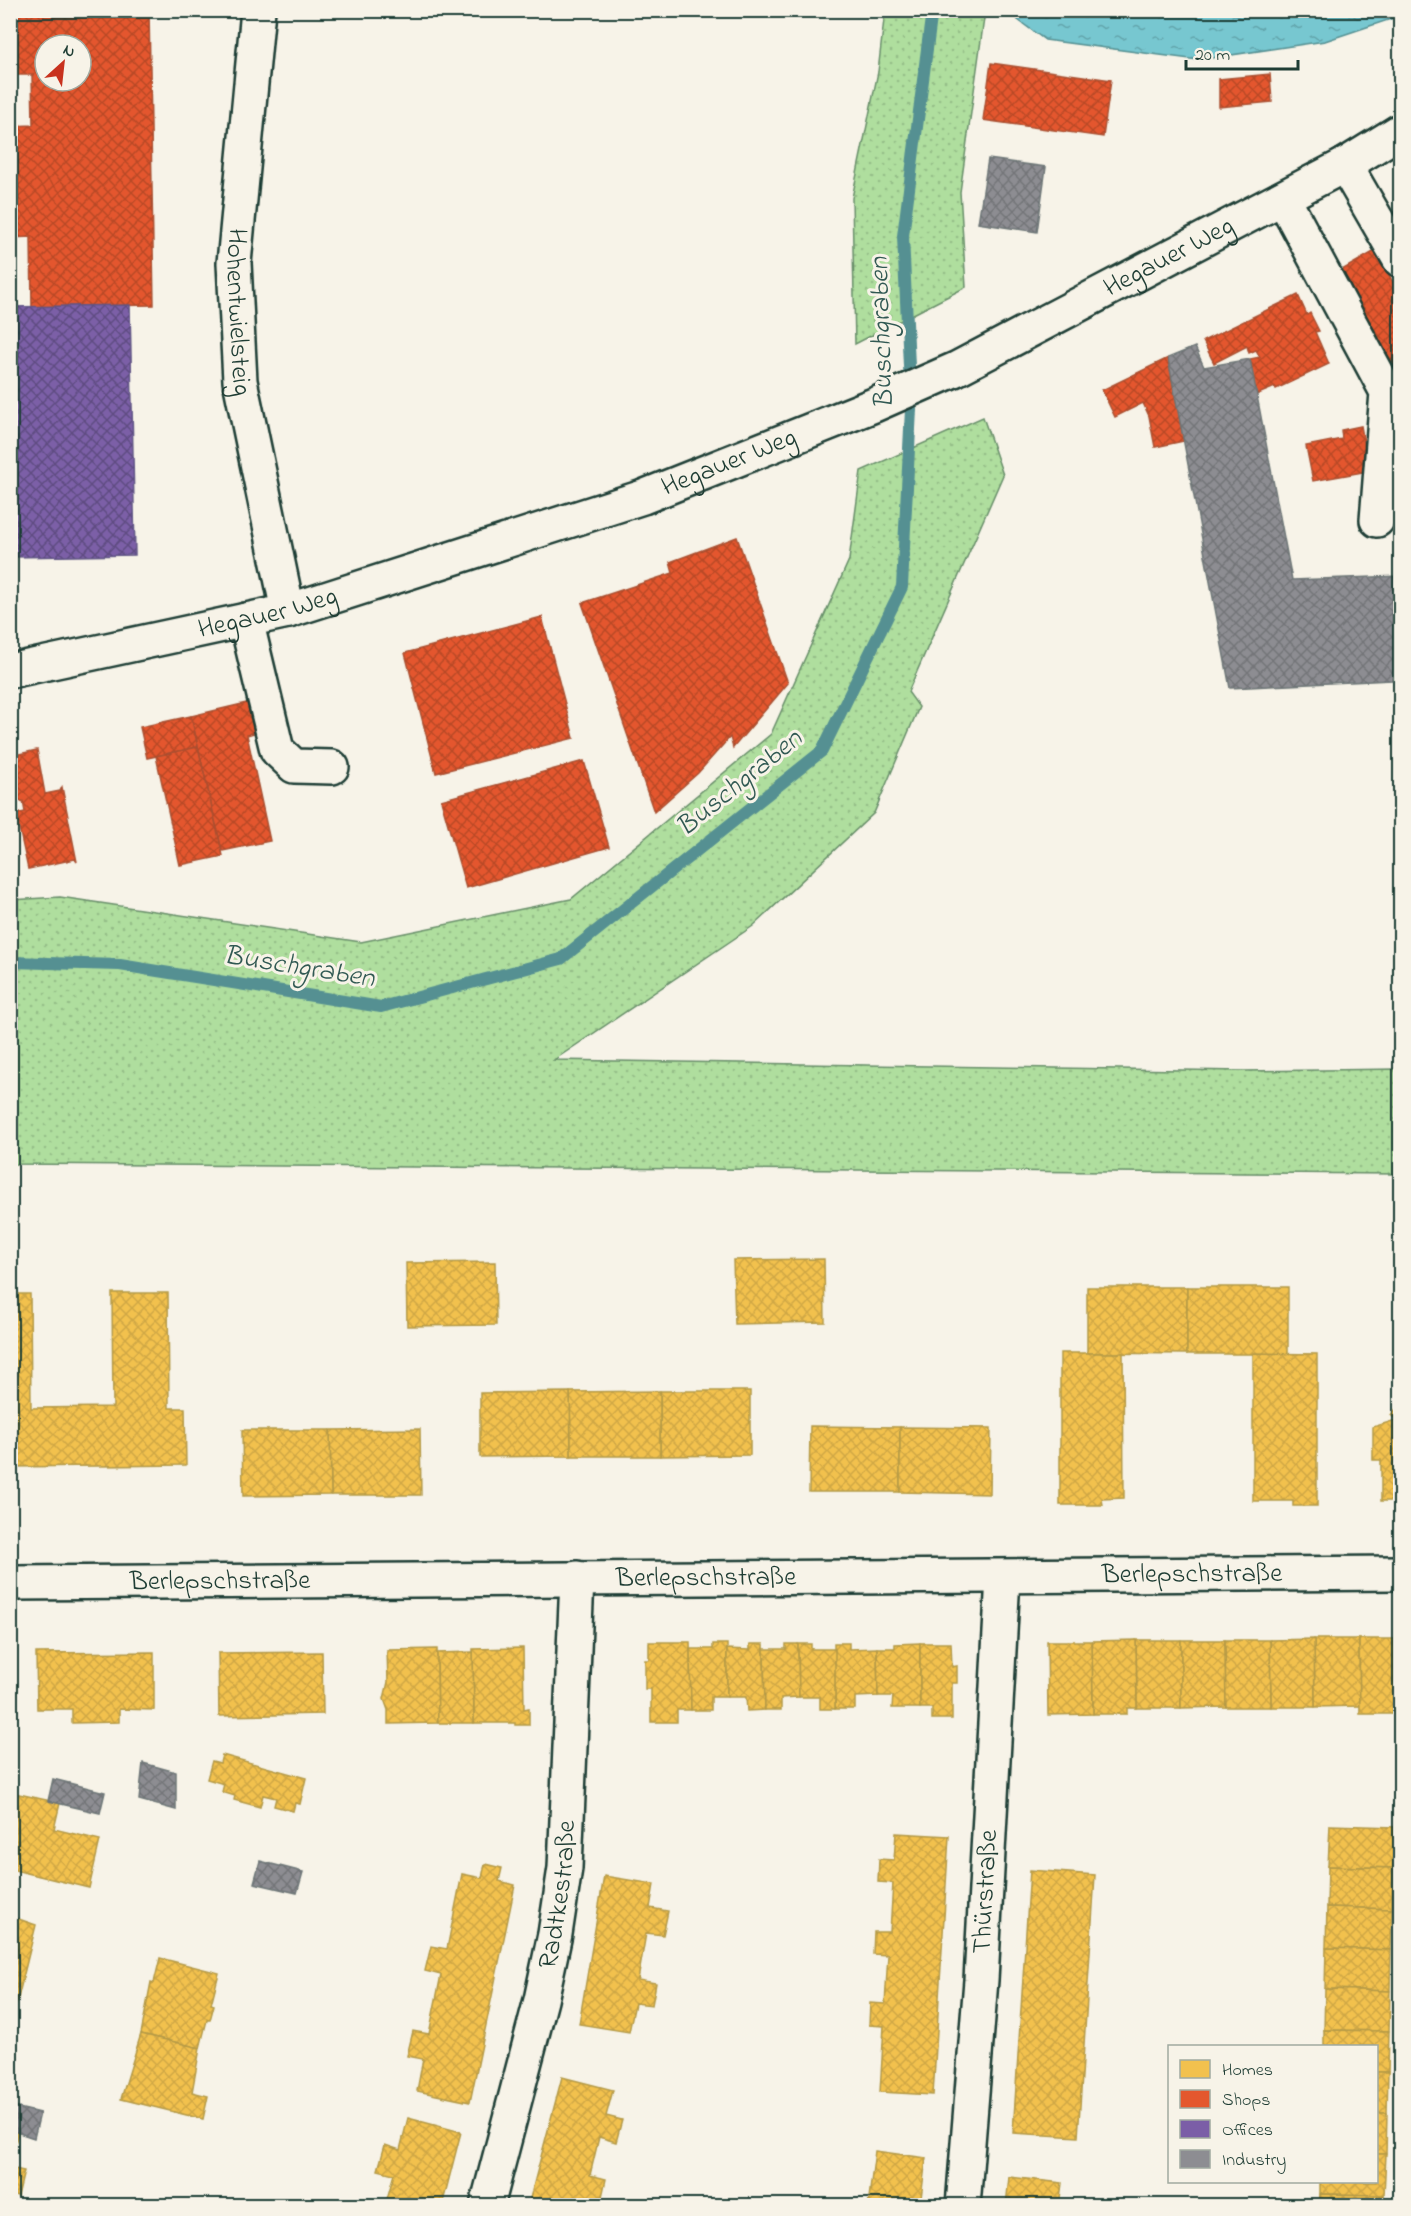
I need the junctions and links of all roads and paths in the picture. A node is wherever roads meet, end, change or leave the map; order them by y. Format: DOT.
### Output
graph roads {
  1 [pos="258,10"];
  2 [pos="1401,131"];
  3 [pos="1346,165"];
  4 [pos="1283,198"];
  5 [pos="1401,260"];
  6 [pos="1377,520"];
  7 [pos="288,611"];
  8 [pos="246,620"];
  9 [pos="10,671"];
  10 [pos="332,767"];
  11 [pos="1401,1573"];
  12 [pos="1003,1576"];
  13 [pos="577,1578"];
  14 [pos="10,1583"];
  15 [pos="487,2205"];
  16 [pos="963,2205"];
  1 -- 7 [label="street, Hohentwielsteig"];
  2 -- 3 [label="street, Hegauer Weg"];
  3 -- 4 [label="street, Hegauer Weg"];
  3 -- 5 [label="street"];
  4 -- 6 [label="street"];
  4 -- 7 [label="street, Hegauer Weg"];
  7 -- 8 [label="street, Hegauer Weg"];
  8 -- 9 [label="street, Hegauer Weg"];
  8 -- 10 [label="street"];
  11 -- 12 [label="street, Berlepschstraße"];
  12 -- 13 [label="street, Berlepschstraße"];
  12 -- 16 [label="street, Thürstraße"];
  13 -- 14 [label="street, Berlepschstraße"];
  13 -- 15 [label="street, Radtkestraße"];
}
